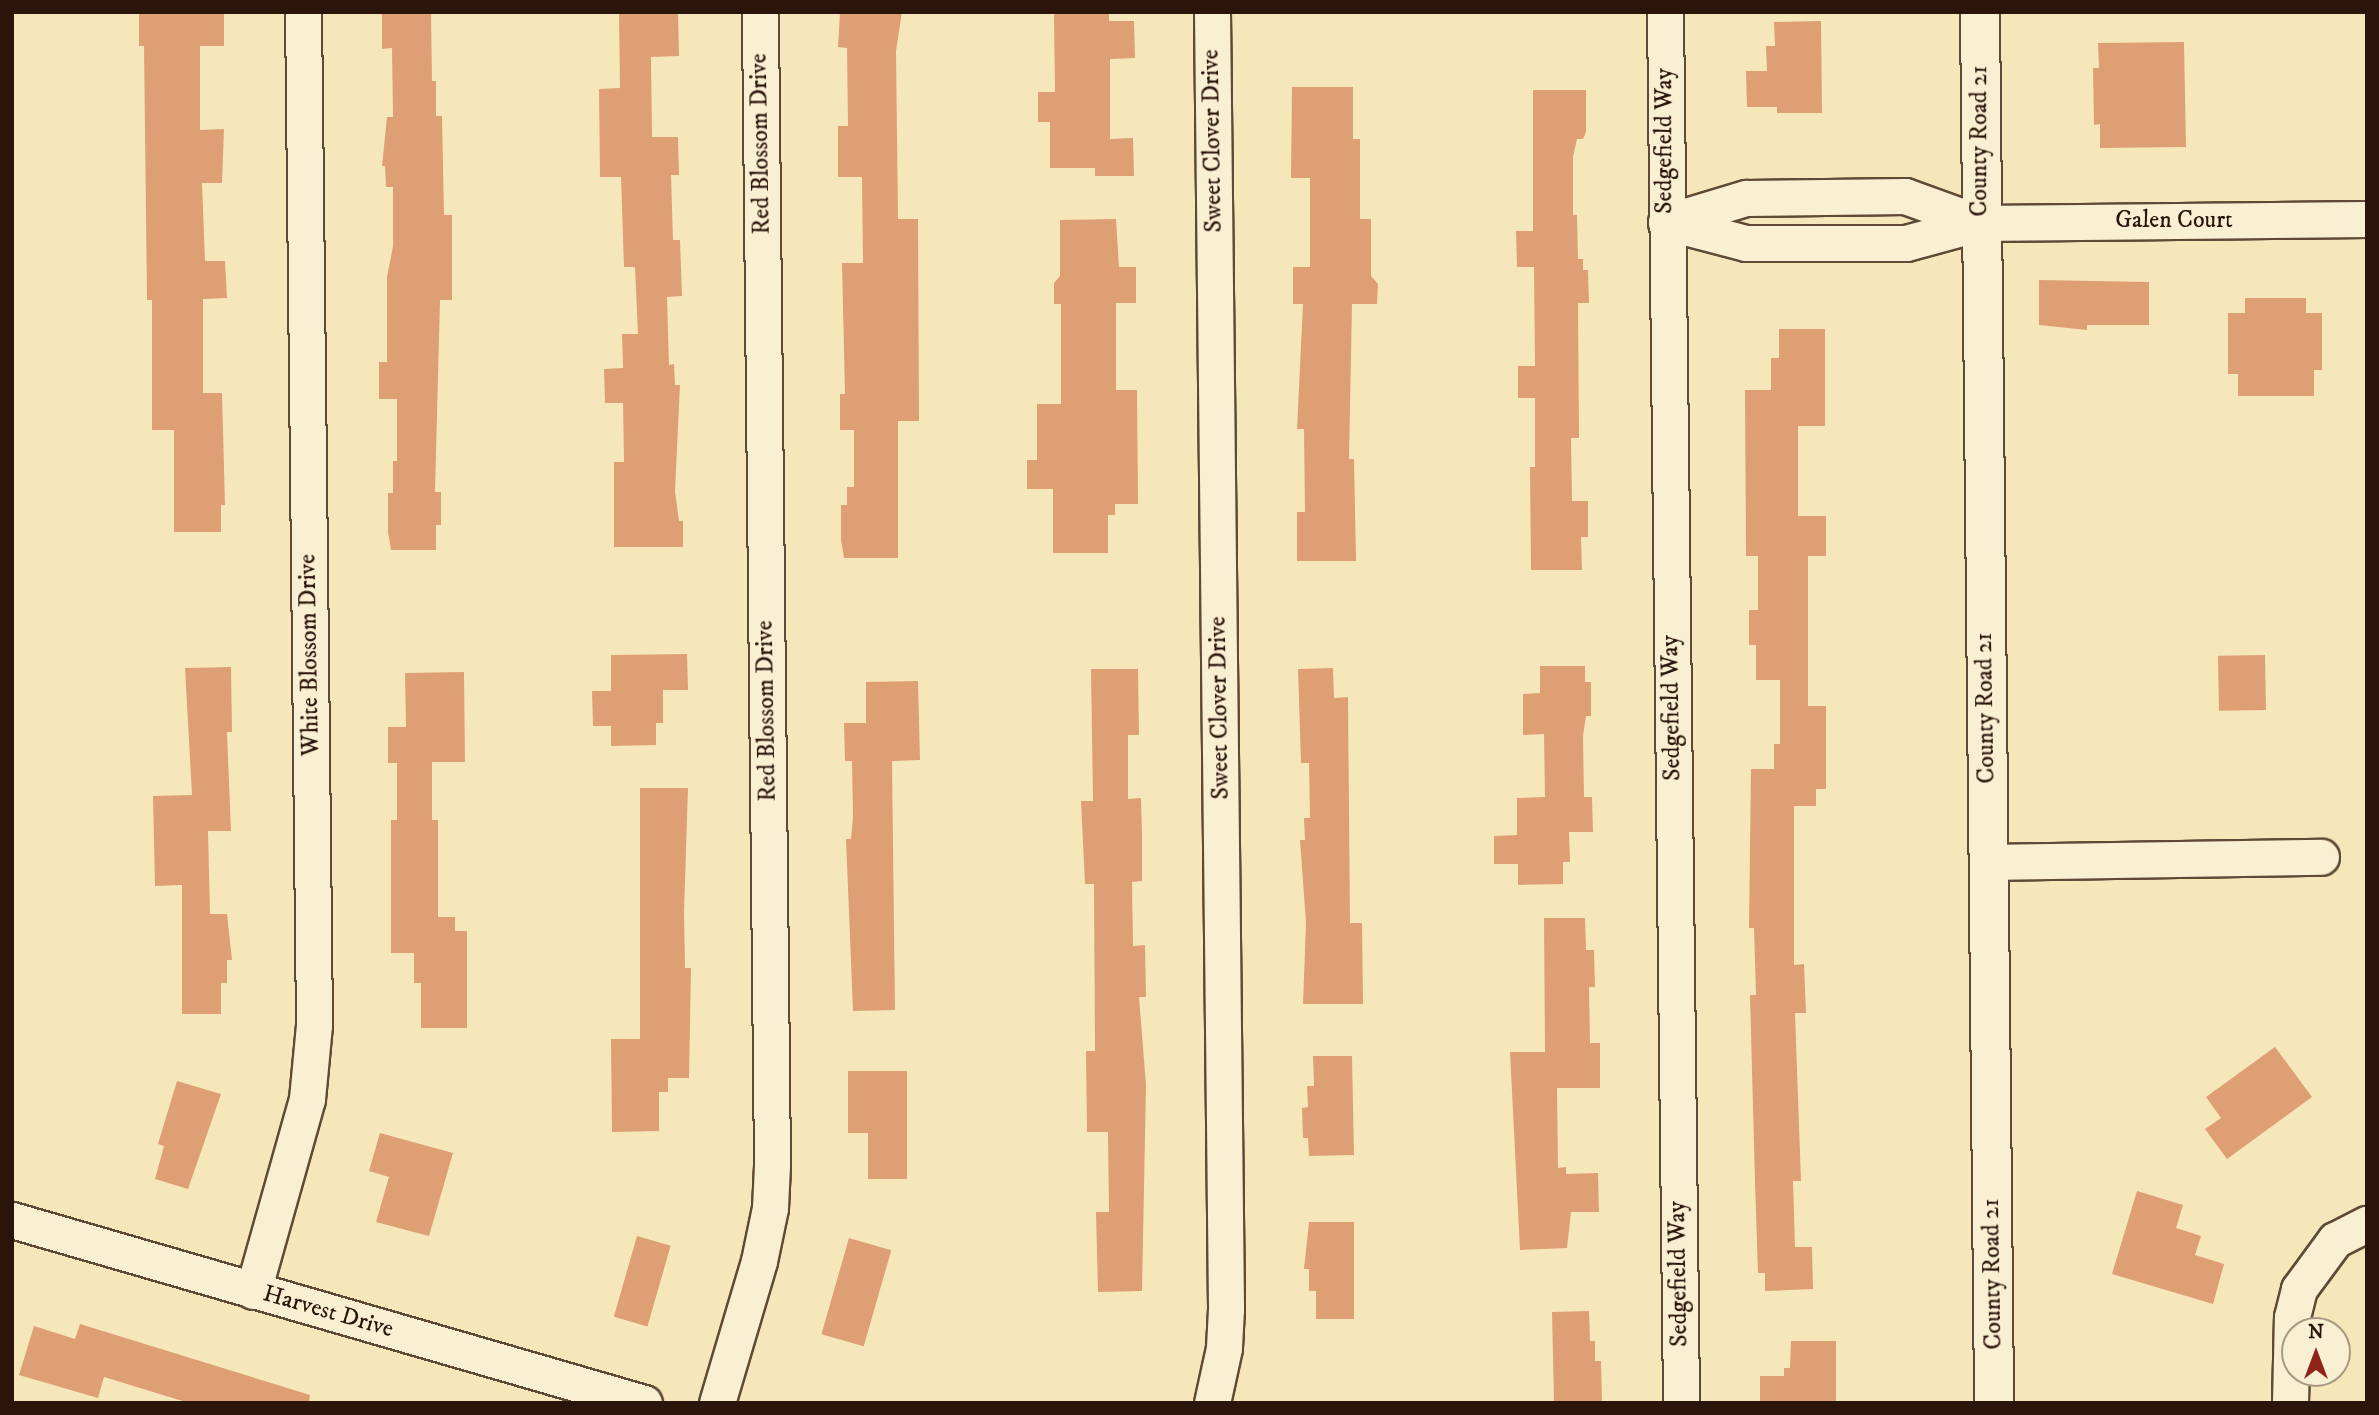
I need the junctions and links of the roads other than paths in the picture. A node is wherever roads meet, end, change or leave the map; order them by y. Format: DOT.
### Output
graph roads {
  1 [pos="303,12"];
  2 [pos="760,12"];
  3 [pos="1212,12"];
  4 [pos="1665,12"];
  5 [pos="1980,12"];
  6 [pos="2367,219"];
  7 [pos="1666,222"];
  8 [pos="1980,223"];
  9 [pos="2321,857"];
  10 [pos="1988,862"];
  11 [pos="12,1220"];
  12 [pos="2367,1224"];
  13 [pos="253,1291"];
  14 [pos="644,1403"];
  15 [pos="717,1403"];
  16 [pos="1212,1403"];
  17 [pos="1681,1403"];
  18 [pos="1994,1403"];
  19 [pos="2290,1403"];
  1 -- 13 [label="street, White Blossom Drive"];
  2 -- 15 [label="street, Red Blossom Drive"];
  3 -- 16 [label="street, Sweet Clover Drive"];
  4 -- 7 [label="street, Sedgefield Way"];
  5 -- 8 [label="street, County Road 21"];
  6 -- 8 [label="street, Galen Court"];
  7 -- 8 [label="street"];
  7 -- 8 [label="street"];
  7 -- 17 [label="street, Sedgefield Way"];
  8 -- 10 [label="street, County Road 21"];
  9 -- 10 [label="street"];
  10 -- 18 [label="street, County Road 21"];
  11 -- 13 [label="street, Harvest Drive"];
  12 -- 19 [label="street"];
  13 -- 14 [label="street, Harvest Drive"];
}
